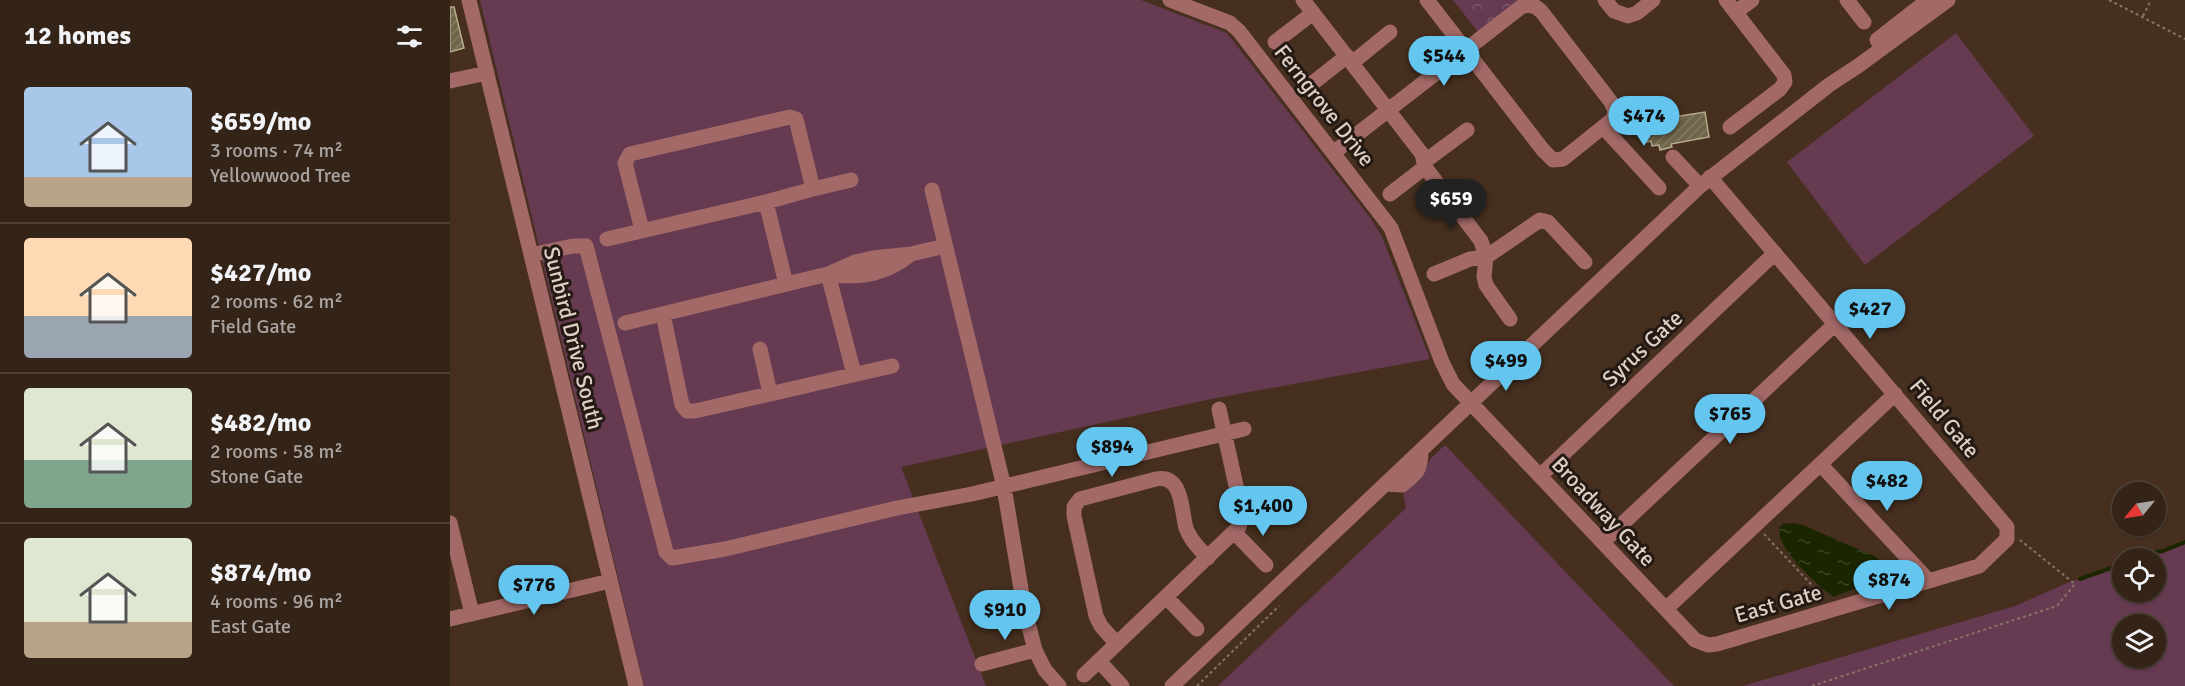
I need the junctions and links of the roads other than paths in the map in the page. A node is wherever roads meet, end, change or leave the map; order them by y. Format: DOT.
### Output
graph roads {
  1 [pos="469,0"];
  2 [pos="1170,0"];
  3 [pos="1303,0"];
  4 [pos="1427,0"];
  5 [pos="1605,0"];
  6 [pos="1653,0"];
  7 [pos="1752,0"];
  8 [pos="1847,0"];
  9 [pos="1928,0"];
  10 [pos="1948,0"];
  11 [pos="1731,6"];
  12 [pos="1313,13"];
  13 [pos="1864,22"];
  14 [pos="1390,32"];
  15 [pos="1275,42"];
  16 [pos="1465,49"];
  17 [pos="1349,60"];
  18 [pos="487,73"];
  19 [pos="450,81"];
  20 [pos="1829,85"];
  21 [pos="1310,86"];
  22 [pos="1388,109"];
  23 [pos="1730,127"];
  24 [pos="1604,128"];
  25 [pos="1467,130"];
  26 [pos="1333,153"];
  27 [pos="1673,157"];
  28 [pos="1424,164"];
  29 [pos="851,180"];
  30 [pos="1705,182"];
  31 [pos="1659,188"];
  32 [pos="813,189"];
  33 [pos="932,190"];
  34 [pos="1390,194"];
  35 [pos="766,201"];
  36 [pos="642,230"];
  37 [pos="608,239"];
  38 [pos="945,246"];
  39 [pos="1775,253"];
  40 [pos="531,255"];
  41 [pos="1486,257"];
  42 [pos="1585,262"];
  43 [pos="828,274"];
  44 [pos="1434,274"];
  45 [pos="786,284"];
  46 [pos="663,314"];
  47 [pos="1510,319"];
  48 [pos="625,323"];
  49 [pos="1835,324"];
  50 [pos="760,349"];
  51 [pos="892,366"];
  52 [pos="854,374"];
  53 [pos="770,393"];
  54 [pos="1895,394"];
  55 [pos="1471,403"];
  56 [pos="1220,409"];
  57 [pos="1244,429"];
  58 [pos="1226,434"];
  59 [pos="1821,465"];
  60 [pos="1540,476"];
  61 [pos="1004,487"];
  62 [pos="450,523"];
  63 [pos="2007,527"];
  64 [pos="1235,533"];
  65 [pos="1603,542"];
  66 [pos="1208,558"];
  67 [pos="1266,565"];
  68 [pos="610,581"];
  69 [pos="1929,581"];
  70 [pos="1167,598"];
  71 [pos="1666,609"];
  72 [pos="471,614"];
  73 [pos="450,619"];
  74 [pos="1197,629"];
  75 [pos="1117,644"];
  76 [pos="1708,645"];
  77 [pos="1035,650"];
  78 [pos="1099,661"];
  79 [pos="982,664"];
  80 [pos="1084,675"];
  81 [pos="636,686"];
  82 [pos="1059,686"];
  83 [pos="1122,686"];
  84 [pos="1173,686"];
  1 -- 18 [label="street, Sunbird Drive South"];
  2 -- 26 [label="street, Ferngrove Drive"];
  3 -- 12 [label="street"];
  4 -- 16 [label="street"];
  5 -- 6 [label="street"];
  7 -- 11 [label="street"];
  8 -- 13 [label="street"];
  9 -- 20 [label="street"];
  10 -- 20 [label="street"];
  11 -- 23 [label="street"];
  12 -- 15 [label="street"];
  12 -- 17 [label="street"];
  14 -- 17 [label="street"];
  16 -- 22 [label="street"];
  16 -- 24 [label="street"];
  16 -- 24 [label="street"];
  17 -- 21 [label="street"];
  17 -- 22 [label="street"];
  18 -- 19 [label="street"];
  18 -- 40 [label="street, Sunbird Drive South"];
  20 -- 30 [label="street"];
  22 -- 26 [label="street"];
  22 -- 28 [label="street"];
  24 -- 31 [label="street"];
  25 -- 28 [label="street"];
  26 -- 55 [label="street, Ferngrove Drive"];
  27 -- 30 [label="street, Field Gate"];
  28 -- 34 [label="street"];
  28 -- 41 [label="street"];
  29 -- 32 [label="street"];
  30 -- 39 [label="street, Field Gate"];
  30 -- 55 [label="street"];
  32 -- 35 [label="street"];
  32 -- 36 [label="street"];
  33 -- 38 [label="street"];
  35 -- 36 [label="street"];
  35 -- 45 [label="street"];
  36 -- 37 [label="street"];
  38 -- 43 [label="street"];
  38 -- 61 [label="street"];
  39 -- 49 [label="street, Field Gate"];
  39 -- 60 [label="street, Syrus Gate"];
  40 -- 61 [label="street"];
  40 -- 68 [label="street, Sunbird Drive South"];
  41 -- 42 [label="street"];
  41 -- 44 [label="street"];
  41 -- 47 [label="street"];
  43 -- 45 [label="street"];
  43 -- 52 [label="street"];
  45 -- 46 [label="street"];
  46 -- 48 [label="street"];
  46 -- 53 [label="street"];
  49 -- 54 [label="street, Field Gate"];
  49 -- 65 [label="street"];
  50 -- 53 [label="street"];
  51 -- 52 [label="street"];
  52 -- 53 [label="street"];
  54 -- 59 [label="street"];
  54 -- 63 [label="street, Field Gate"];
  55 -- 60 [label="street, Broadway Gate"];
  55 -- 84 [label="street"];
  56 -- 58 [label="street"];
  57 -- 58 [label="street"];
  58 -- 61 [label="street"];
  58 -- 64 [label="street"];
  59 -- 69 [label="street"];
  59 -- 71 [label="street"];
  60 -- 65 [label="street, Broadway Gate"];
  61 -- 77 [label="street"];
  62 -- 72 [label="street"];
  63 -- 69 [label="street, East Gate"];
  64 -- 66 [label="street"];
  64 -- 67 [label="street"];
  65 -- 71 [label="street, Broadway Gate"];
  66 -- 70 [label="street"];
  66 -- 75 [label="street"];
  68 -- 72 [label="street"];
  68 -- 81 [label="street, Sunbird Drive South"];
  69 -- 76 [label="street, East Gate"];
  70 -- 74 [label="street"];
  70 -- 75 [label="street"];
  71 -- 76 [label="street, Broadway Gate"];
  72 -- 73 [label="street"];
  75 -- 78 [label="street"];
  77 -- 79 [label="street"];
  77 -- 82 [label="street"];
  78 -- 80 [label="street"];
  78 -- 83 [label="street"];
}
